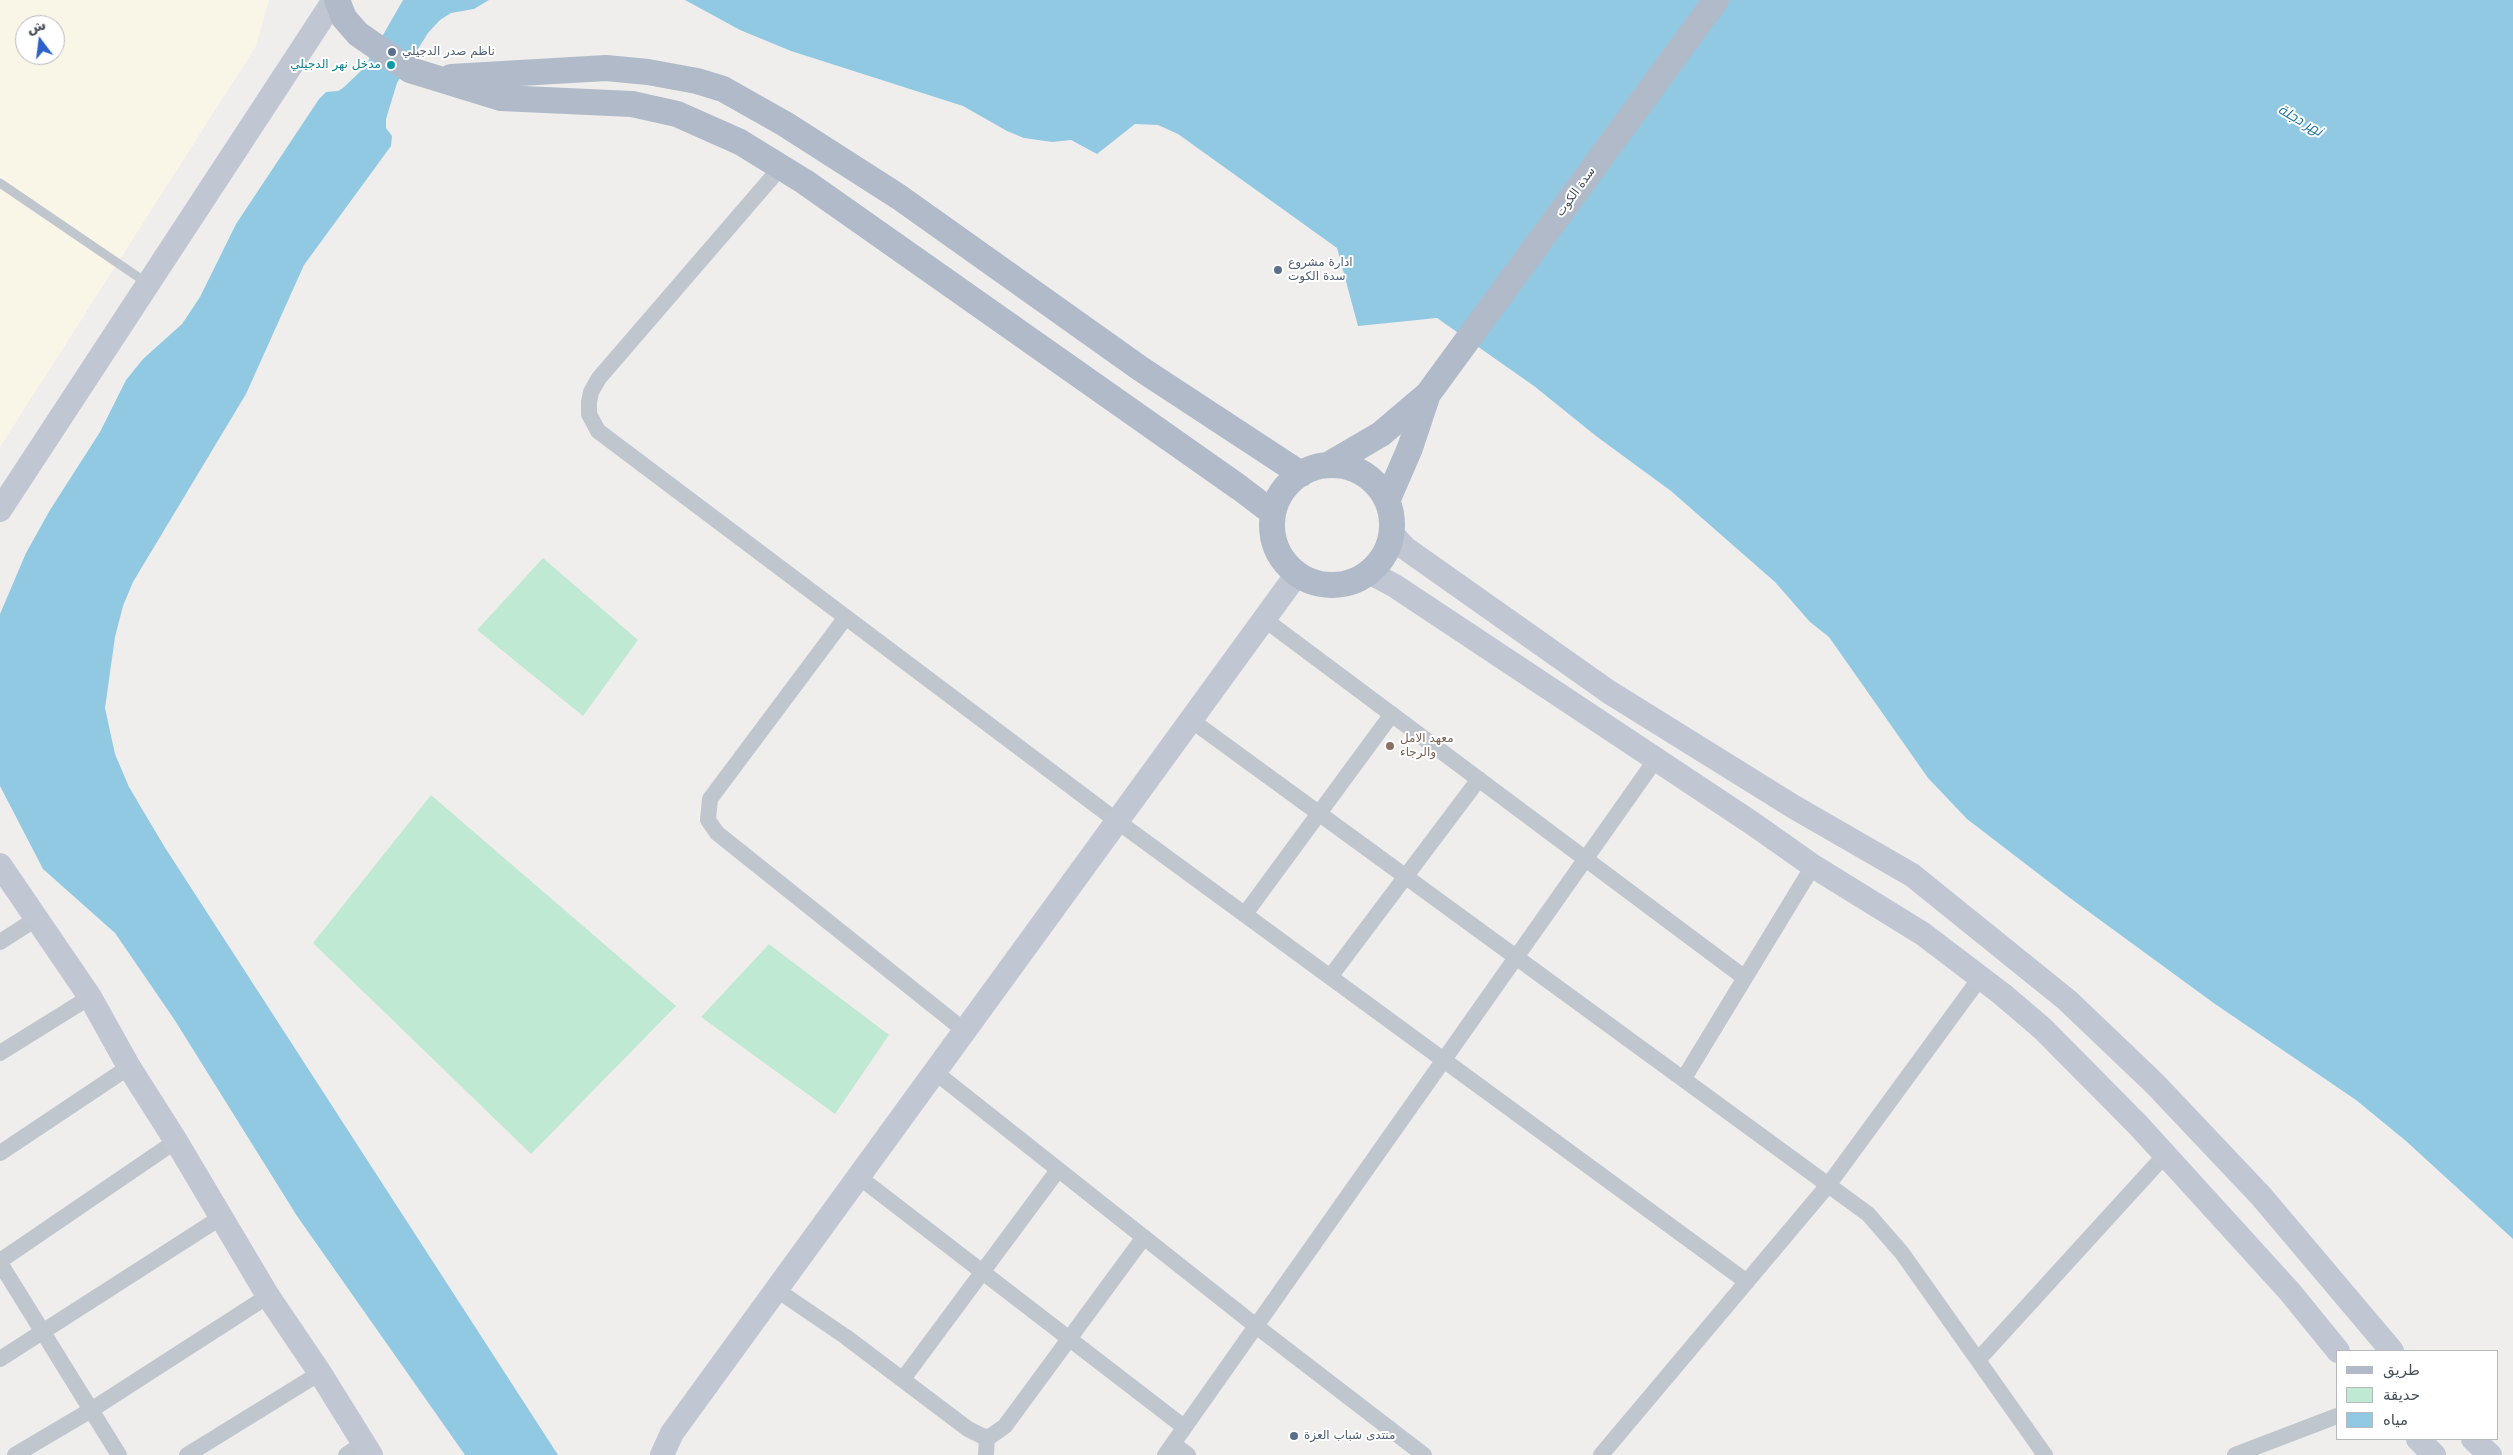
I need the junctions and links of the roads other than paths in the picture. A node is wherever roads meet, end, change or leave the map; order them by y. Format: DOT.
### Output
graph roads {
  1 [pos="336,0"];
  2 [pos="1716,0"];
  3 [pos="438,77"];
  4 [pos="781,167"];
  5 [pos="0,183"];
  6 [pos="148,284"];
  7 [pos="1432,389"];
  8 [pos="1328,465"];
  9 [pos="1301,474"];
  10 [pos="1387,501"];
  11 [pos="0,510"];
  12 [pos="1272,514"];
  13 [pos="1391,533"];
  14 [pos="1368,572"];
  15 [pos="1297,574"];
  16 [pos="846,618"];
  17 [pos="1264,619"];
  18 [pos="1392,714"];
  19 [pos="1191,720"];
  20 [pos="1656,759"];
  21 [pos="1479,779"];
  22 [pos="1770,792"];
  23 [pos="1318,812"];
  24 [pos="1117,821"];
  25 [pos="1752,823"];
  26 [pos="1586,858"];
  27 [pos="0,865"];
  28 [pos="1813,866"];
  29 [pos="1406,876"];
  30 [pos="1245,914"];
  31 [pos="36,919"];
  32 [pos="0,942"];
  33 [pos="1517,956"];
  34 [pos="1330,977"];
  35 [pos="1745,978"];
  36 [pos="1980,978"];
  37 [pos="90,997"];
  38 [pos="965,1031"];
  39 [pos="0,1054"];
  40 [pos="1444,1060"];
  41 [pos="129,1067"];
  42 [pos="935,1072"];
  43 [pos="1684,1078"];
  44 [pos="176,1141"];
  45 [pos="0,1153"];
  46 [pos="2165,1155"];
  47 [pos="1058,1170"];
  48 [pos="859,1177"];
  49 [pos="1829,1184"];
  50 [pos="220,1218"];
  51 [pos="1144,1238"];
  52 [pos="0,1262"];
  53 [pos="983,1272"];
  54 [pos="1747,1282"];
  55 [pos="777,1290"];
  56 [pos="268,1296"];
  57 [pos="1256,1326"];
  58 [pos="43,1333"];
  59 [pos="1069,1338"];
  60 [pos="2337,1350"];
  61 [pos="2391,1350"];
  62 [pos="0,1359"];
  63 [pos="1978,1360"];
  64 [pos="320,1372"];
  65 [pos="903,1379"];
  66 [pos="91,1410"];
  67 [pos="2336,1416"];
  68 [pos="1184,1427"];
  69 [pos="987,1437"];
  70 [pos="2417,1440"];
  71 [pos="2418,1440"];
  72 [pos="2474,1440"];
  73 [pos="1169,1450"];
  74 [pos="360,1451"];
  75 [pos="15,1455"];
  76 [pos="119,1455"];
  77 [pos="187,1455"];
  78 [pos="662,1455"];
  79 [pos="986,1455"];
  80 [pos="1188,1455"];
  81 [pos="1424,1455"];
  82 [pos="1600,1455"];
  83 [pos="2045,1455"];
  84 [pos="2236,1455"];
  85 [pos="2424,1455"];
  86 [pos="2434,1455"];
  87 [pos="2490,1455"];
  1 -- 3 [label="main road"];
  1 -- 6 [label="main road"];
  2 -- 7 [label="main road, سدة الكوت"];
  3 -- 4 [label="main road"];
  3 -- 9 [label="main road"];
  4 -- 12 [label="main road"];
  4 -- 16 [label="street"];
  5 -- 6 [label="lane"];
  6 -- 11 [label="main road"];
  7 -- 8 [label="main road"];
  7 -- 10 [label="main road"];
  8 -- 9 [label="main road"];
  8 -- 10 [label="main road"];
  9 -- 12 [label="main road"];
  10 -- 13 [label="main road"];
  12 -- 15 [label="main road"];
  13 -- 14 [label="main road"];
  13 -- 22 [label="main road"];
  14 -- 15 [label="main road"];
  14 -- 20 [label="main road"];
  15 -- 17 [label="main road"];
  16 -- 24 [label="street"];
  16 -- 38 [label="street"];
  17 -- 18 [label="street"];
  17 -- 19 [label="main road"];
  18 -- 21 [label="street"];
  18 -- 23 [label="street"];
  19 -- 23 [label="street"];
  19 -- 24 [label="main road"];
  20 -- 25 [label="main road"];
  20 -- 26 [label="street"];
  21 -- 26 [label="street"];
  21 -- 29 [label="street"];
  22 -- 25 [label="main road"];
  22 -- 61 [label="main road"];
  23 -- 29 [label="street"];
  23 -- 30 [label="street"];
  24 -- 30 [label="street"];
  24 -- 38 [label="main road"];
  25 -- 28 [label="main road"];
  26 -- 33 [label="street"];
  26 -- 35 [label="street"];
  27 -- 31 [label="main road"];
  28 -- 35 [label="street"];
  28 -- 36 [label="main road"];
  29 -- 33 [label="street"];
  29 -- 34 [label="street"];
  30 -- 34 [label="street"];
  31 -- 32 [label="street"];
  31 -- 37 [label="main road"];
  33 -- 40 [label="street"];
  33 -- 43 [label="street"];
  34 -- 40 [label="street"];
  35 -- 43 [label="street"];
  36 -- 46 [label="main road"];
  36 -- 49 [label="street"];
  37 -- 39 [label="street"];
  37 -- 41 [label="main road"];
  38 -- 42 [label="main road"];
  40 -- 54 [label="street"];
  40 -- 57 [label="street"];
  41 -- 44 [label="main road"];
  41 -- 45 [label="street"];
  42 -- 47 [label="street"];
  42 -- 48 [label="main road"];
  43 -- 49 [label="street"];
  44 -- 50 [label="main road"];
  44 -- 52 [label="street"];
  46 -- 60 [label="main road"];
  46 -- 63 [label="street"];
  47 -- 51 [label="street"];
  47 -- 53 [label="street"];
  48 -- 53 [label="street"];
  48 -- 55 [label="main road"];
  49 -- 54 [label="street"];
  49 -- 63 [label="street"];
  50 -- 56 [label="main road"];
  50 -- 58 [label="street"];
  51 -- 57 [label="street"];
  51 -- 59 [label="street"];
  52 -- 58 [label="street"];
  53 -- 59 [label="street"];
  53 -- 65 [label="street"];
  54 -- 82 [label="street"];
  55 -- 65 [label="street"];
  55 -- 78 [label="main road"];
  56 -- 64 [label="main road"];
  56 -- 66 [label="street"];
  57 -- 68 [label="street"];
  57 -- 81 [label="street"];
  58 -- 62 [label="street"];
  58 -- 66 [label="street"];
  59 -- 68 [label="street"];
  59 -- 69 [label="street"];
  63 -- 83 [label="street"];
  64 -- 74 [label="main road"];
  64 -- 77 [label="street"];
  65 -- 69 [label="street"];
  66 -- 75 [label="street"];
  66 -- 76 [label="street"];
  67 -- 84 [label="street"];
  68 -- 73 [label="street"];
  69 -- 79 [label="street"];
  70 -- 85 [label="street"];
  71 -- 86 [label="main road"];
  72 -- 87 [label="main road"];
  73 -- 80 [label="street"];
}
